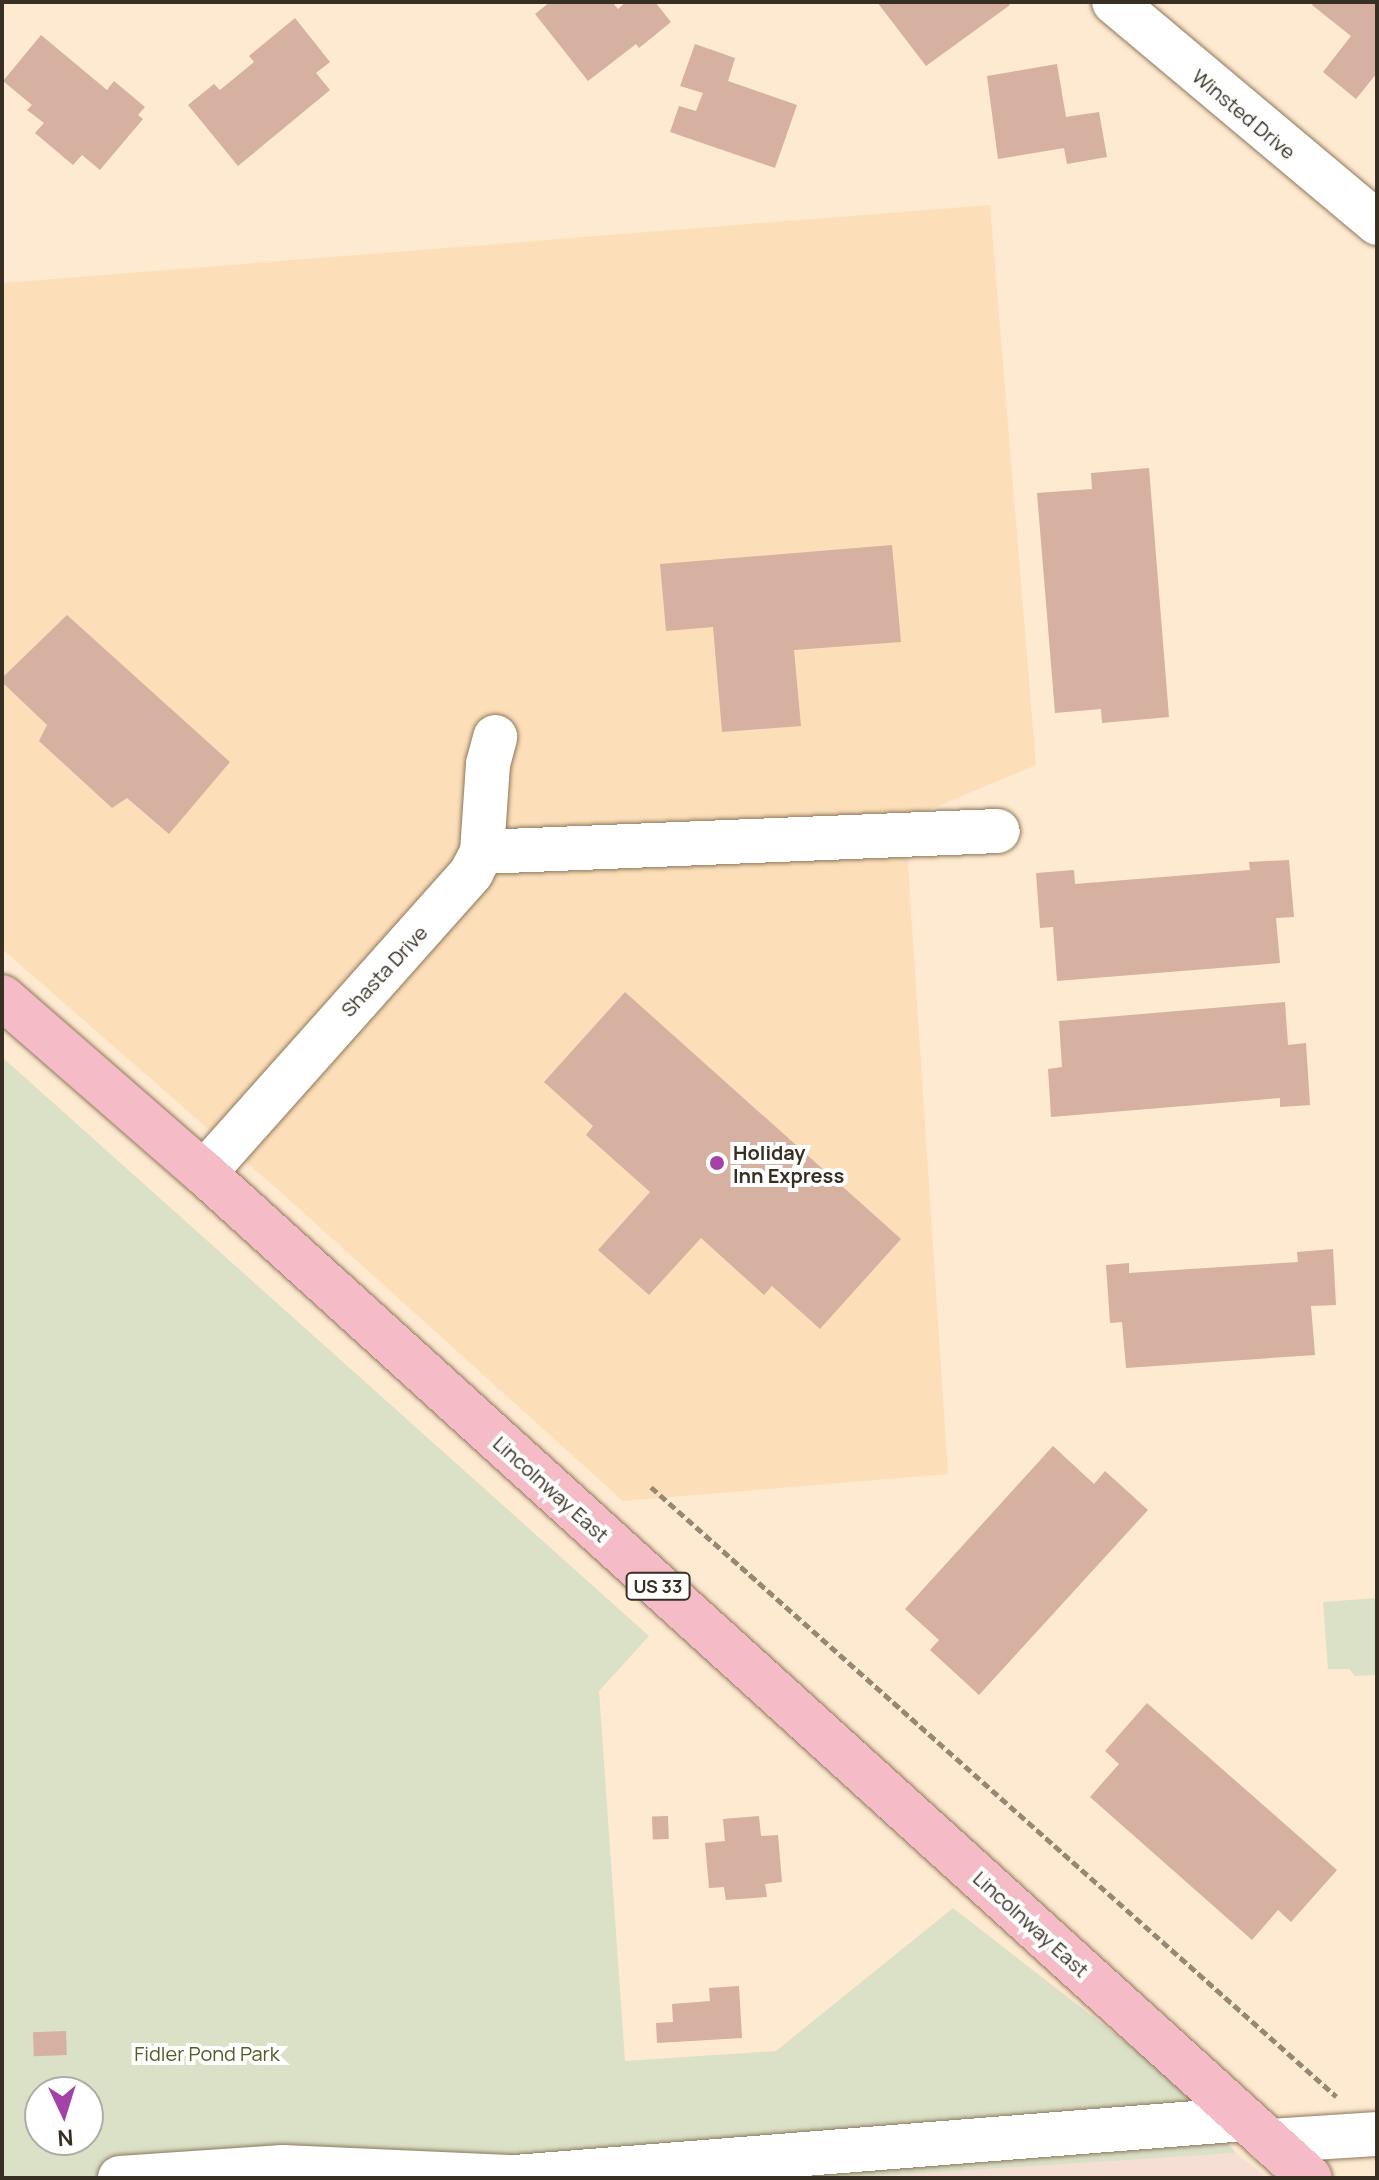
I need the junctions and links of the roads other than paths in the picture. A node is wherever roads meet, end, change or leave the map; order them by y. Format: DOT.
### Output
graph roads {
  1 [pos="1114,2"];
  2 [pos="1377,223"];
  3 [pos="495,737"];
  4 [pos="998,831"];
  5 [pos="482,852"];
  6 [pos="2,997"];
  7 [pos="204,1173"];
  8 [pos="1257,2130"];
  9 [pos="1377,2134"];
  10 [pos="120,2178"];
  11 [pos="1310,2178"];
  1 -- 2 [label="street, Winsted Drive"];
  3 -- 5 [label="street, Shasta Drive"];
  4 -- 5 [label="street"];
  5 -- 7 [label="street, Shasta Drive"];
  6 -- 7 [label="highway, Lincolnway East / US 33"];
  7 -- 8 [label="highway, Lincolnway East / US 33"];
  8 -- 9 [label="street"];
  8 -- 10 [label="street"];
  8 -- 11 [label="highway, Lincolnway East / US 33"];
}
